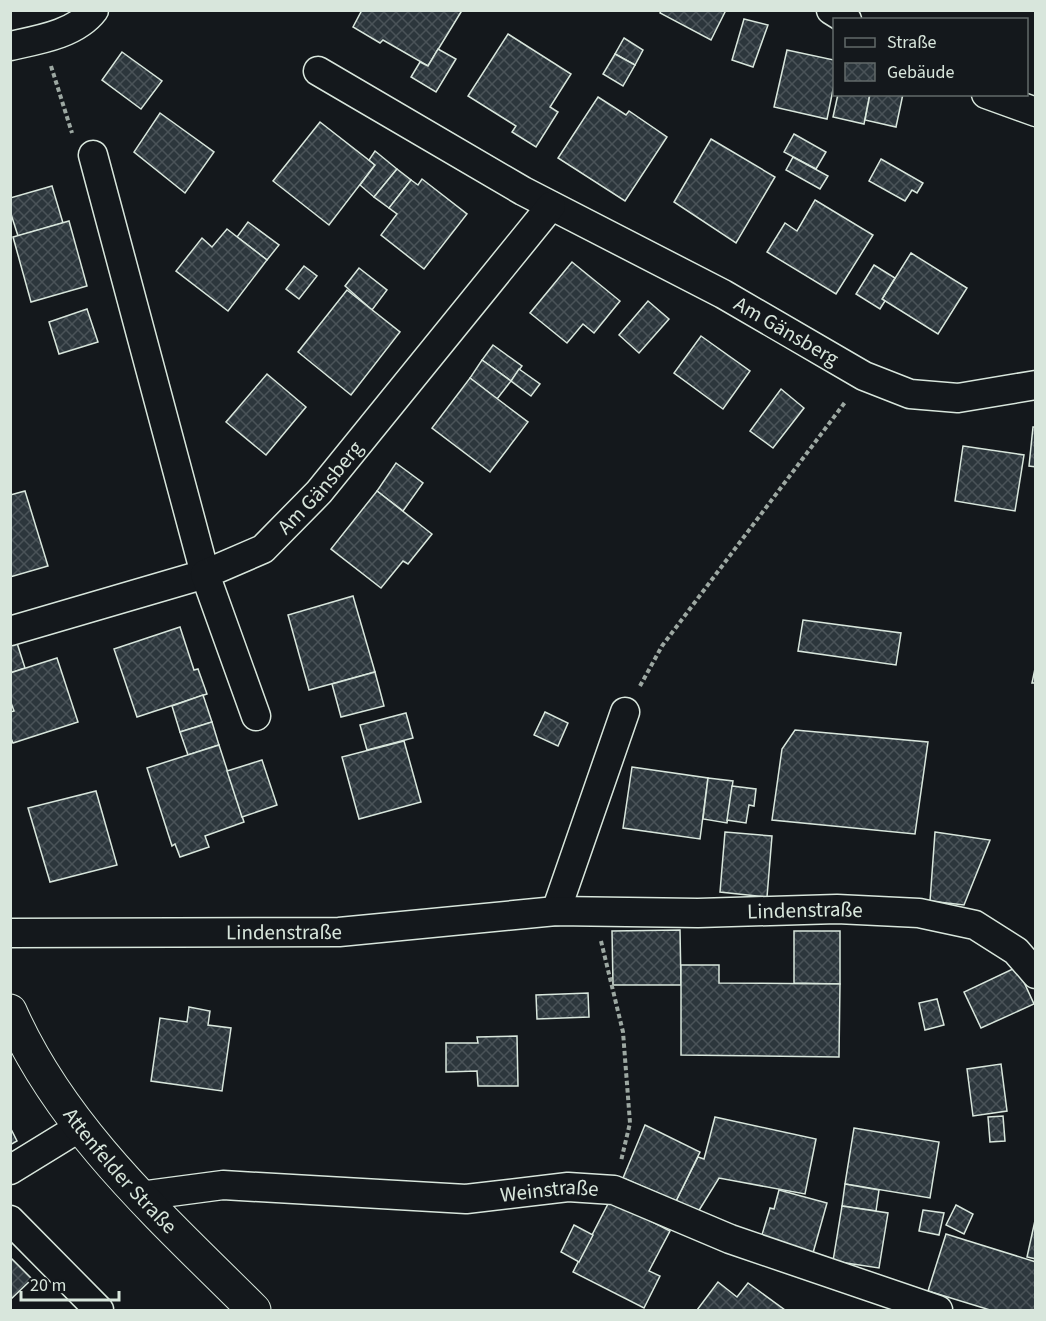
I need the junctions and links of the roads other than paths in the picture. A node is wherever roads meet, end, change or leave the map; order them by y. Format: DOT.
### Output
graph roads {
  1 [pos="94,10"];
  2 [pos="831,10"];
  3 [pos="844,18"];
  4 [pos="10,46"];
  5 [pos="318,71"];
  6 [pos="991,96"];
  7 [pos="1035,112"];
  8 [pos="93,154"];
  9 [pos="551,206"];
  10 [pos="1035,385"];
  11 [pos="205,574"];
  12 [pos="10,630"];
  13 [pos="625,712"];
  14 [pos="256,716"];
  15 [pos="556,910"];
  16 [pos="10,933"];
  17 [pos="1035,974"];
  18 [pos="10,1011"];
  19 [pos="80,1127"];
  20 [pos="10,1170"];
  21 [pos="140,1196"];
  22 [pos="10,1220"];
  23 [pos="99,1311"];
  24 [pos="254,1311"];
  25 [pos="938,1311"];
  1 -- 4 [label="street"];
  2 -- 3 [label="street"];
  5 -- 9 [label="street, Am Gänsberg"];
  6 -- 7 [label="street"];
  8 -- 11 [label="street"];
  9 -- 10 [label="street, Am Gänsberg"];
  9 -- 11 [label="street, Am Gänsberg"];
  11 -- 12 [label="street, Am Gänsberg"];
  11 -- 14 [label="street"];
  13 -- 15 [label="street"];
  15 -- 16 [label="street, Lindenstraße"];
  15 -- 17 [label="street, Lindenstraße"];
  18 -- 19 [label="street, Attenfelder Straße"];
  19 -- 20 [label="street"];
  19 -- 21 [label="street, Attenfelder Straße"];
  21 -- 24 [label="street, Attenfelder Straße"];
  21 -- 25 [label="street, Weinstraße"];
  22 -- 23 [label="street"];
}
